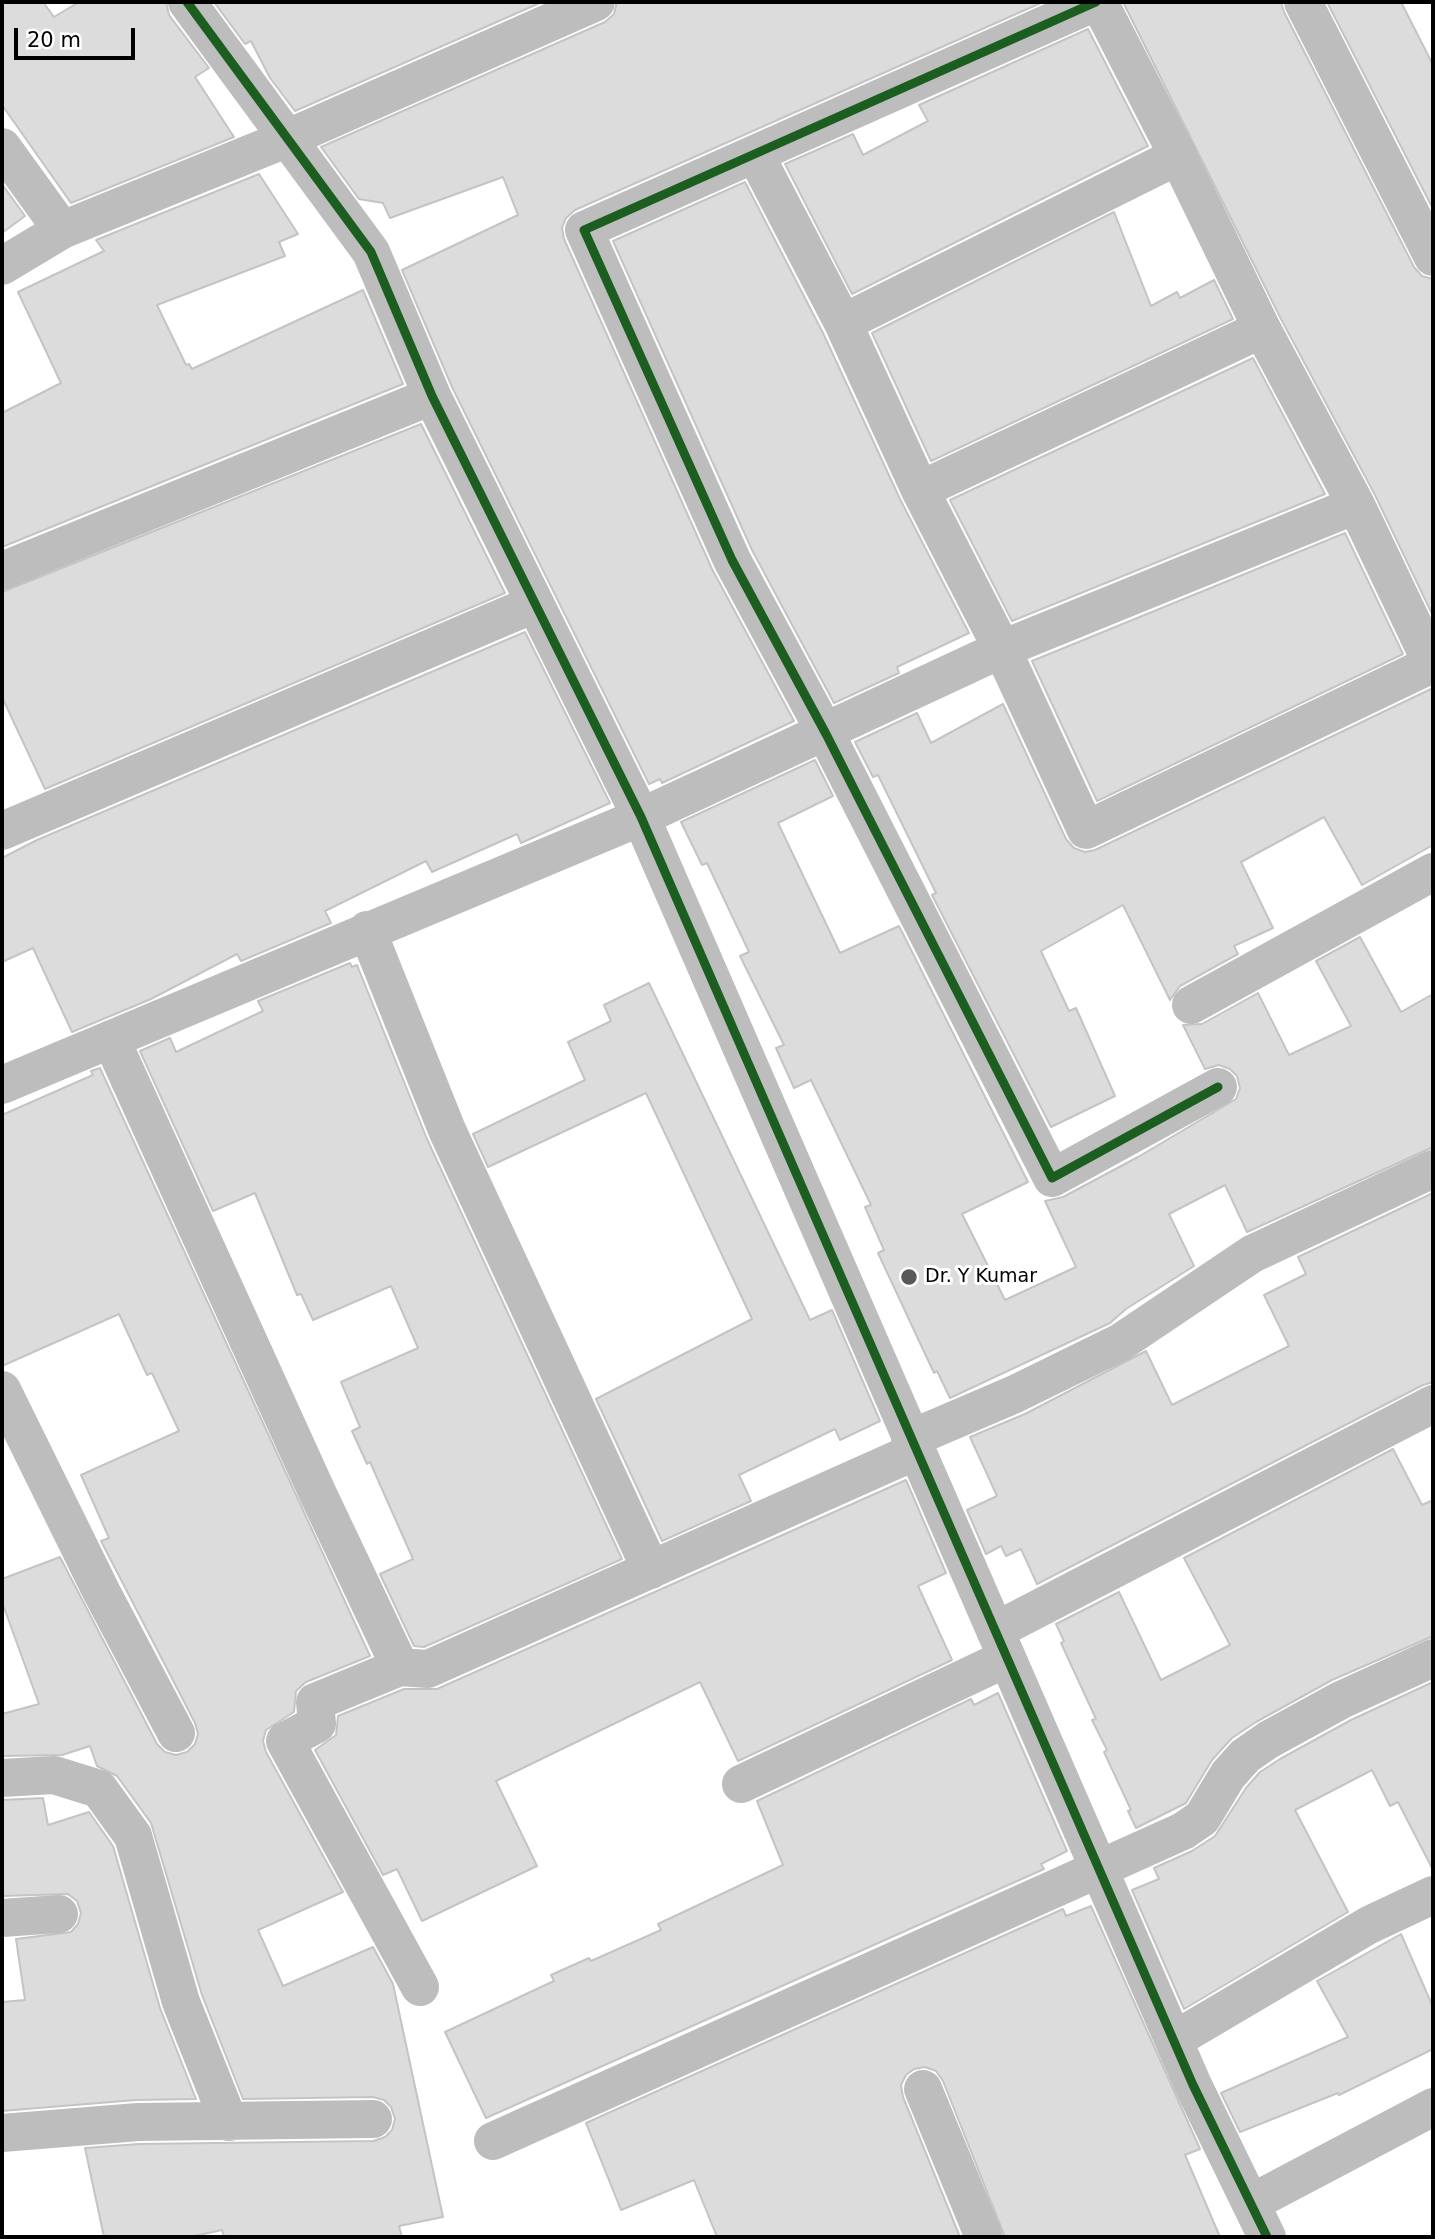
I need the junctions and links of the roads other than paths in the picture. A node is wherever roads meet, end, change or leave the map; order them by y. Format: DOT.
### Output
graph roads {
  1 [pos="187,2"];
  2 [pos="596,2"];
  3 [pos="1098,2"];
  4 [pos="1303,2"];
  5 [pos="286,139"];
  6 [pos="2,147"];
  7 [pos="756,156"];
  8 [pos="1178,156"];
  9 [pos="62,230"];
  10 [pos="1433,257"];
  11 [pos="2,266"];
  12 [pos="843,323"];
  13 [pos="1262,328"];
  14 [pos="432,396"];
  15 [pos="920,490"];
  16 [pos="1356,505"];
  17 [pos="2,571"];
  18 [pos="534,604"];
  19 [pos="1002,649"];
  20 [pos="1433,665"];
  21 [pos="826,734"];
  22 [pos="641,817"];
  23 [pos="2,831"];
  24 [pos="1433,872"];
  25 [pos="367,930"];
  26 [pos="1191,1004"];
  27 [pos="111,1039"];
  28 [pos="2,1085"];
  29 [pos="1218,1087"];
  30 [pos="1433,1169"];
  31 [pos="2,1390"];
  32 [pos="1433,1404"];
  33 [pos="913,1445"];
  34 [pos="651,1570"];
  35 [pos="1001,1645"];
  36 [pos="1433,1658"];
  37 [pos="400,1667"];
  38 [pos="176,1733"];
  39 [pos="2,1778"];
  40 [pos="741,1784"];
  41 [pos="1099,1870"];
  42 [pos="1433,1895"];
  43 [pos="60,1914"];
  44 [pos="2,1917"];
  45 [pos="420,1987"];
  46 [pos="1174,2040"];
  47 [pos="923,2089"];
  48 [pos="1433,2107"];
  49 [pos="373,2119"];
  50 [pos="229,2122"];
  51 [pos="2,2133"];
  52 [pos="493,2141"];
  53 [pos="1251,2203"];
  54 [pos="984,2237"];
  55 [pos="1267,2237"];
  1 -- 5 [label="street"];
  2 -- 5 [label="street"];
  3 -- 7 [label="street"];
  3 -- 8 [label="street"];
  4 -- 10 [label="street"];
  5 -- 9 [label="street"];
  5 -- 14 [label="street"];
  6 -- 9 [label="street"];
  7 -- 12 [label="street"];
  7 -- 21 [label="street"];
  8 -- 12 [label="street"];
  8 -- 13 [label="street"];
  9 -- 11 [label="street"];
  12 -- 15 [label="street"];
  13 -- 15 [label="street"];
  13 -- 16 [label="street"];
  14 -- 17 [label="street"];
  14 -- 18 [label="street"];
  15 -- 19 [label="street"];
  16 -- 19 [label="street"];
  16 -- 20 [label="street"];
  18 -- 22 [label="street"];
  18 -- 23 [label="street"];
  19 -- 20 [label="street"];
  19 -- 21 [label="street"];
  21 -- 22 [label="street"];
  21 -- 29 [label="street"];
  22 -- 25 [label="street"];
  22 -- 33 [label="street"];
  24 -- 26 [label="street"];
  25 -- 27 [label="street"];
  25 -- 34 [label="street"];
  27 -- 28 [label="street"];
  27 -- 37 [label="street"];
  30 -- 33 [label="street"];
  31 -- 38 [label="street"];
  32 -- 35 [label="street"];
  33 -- 34 [label="street"];
  33 -- 35 [label="street"];
  34 -- 37 [label="street"];
  35 -- 40 [label="street"];
  35 -- 41 [label="street"];
  36 -- 41 [label="street"];
  37 -- 45 [label="street"];
  39 -- 50 [label="street"];
  41 -- 46 [label="street"];
  41 -- 52 [label="street"];
  42 -- 46 [label="street"];
  43 -- 44 [label="street"];
  46 -- 53 [label="street"];
  47 -- 54 [label="street"];
  48 -- 53 [label="street"];
  49 -- 50 [label="street"];
  50 -- 51 [label="street"];
  53 -- 55 [label="street"];
}
